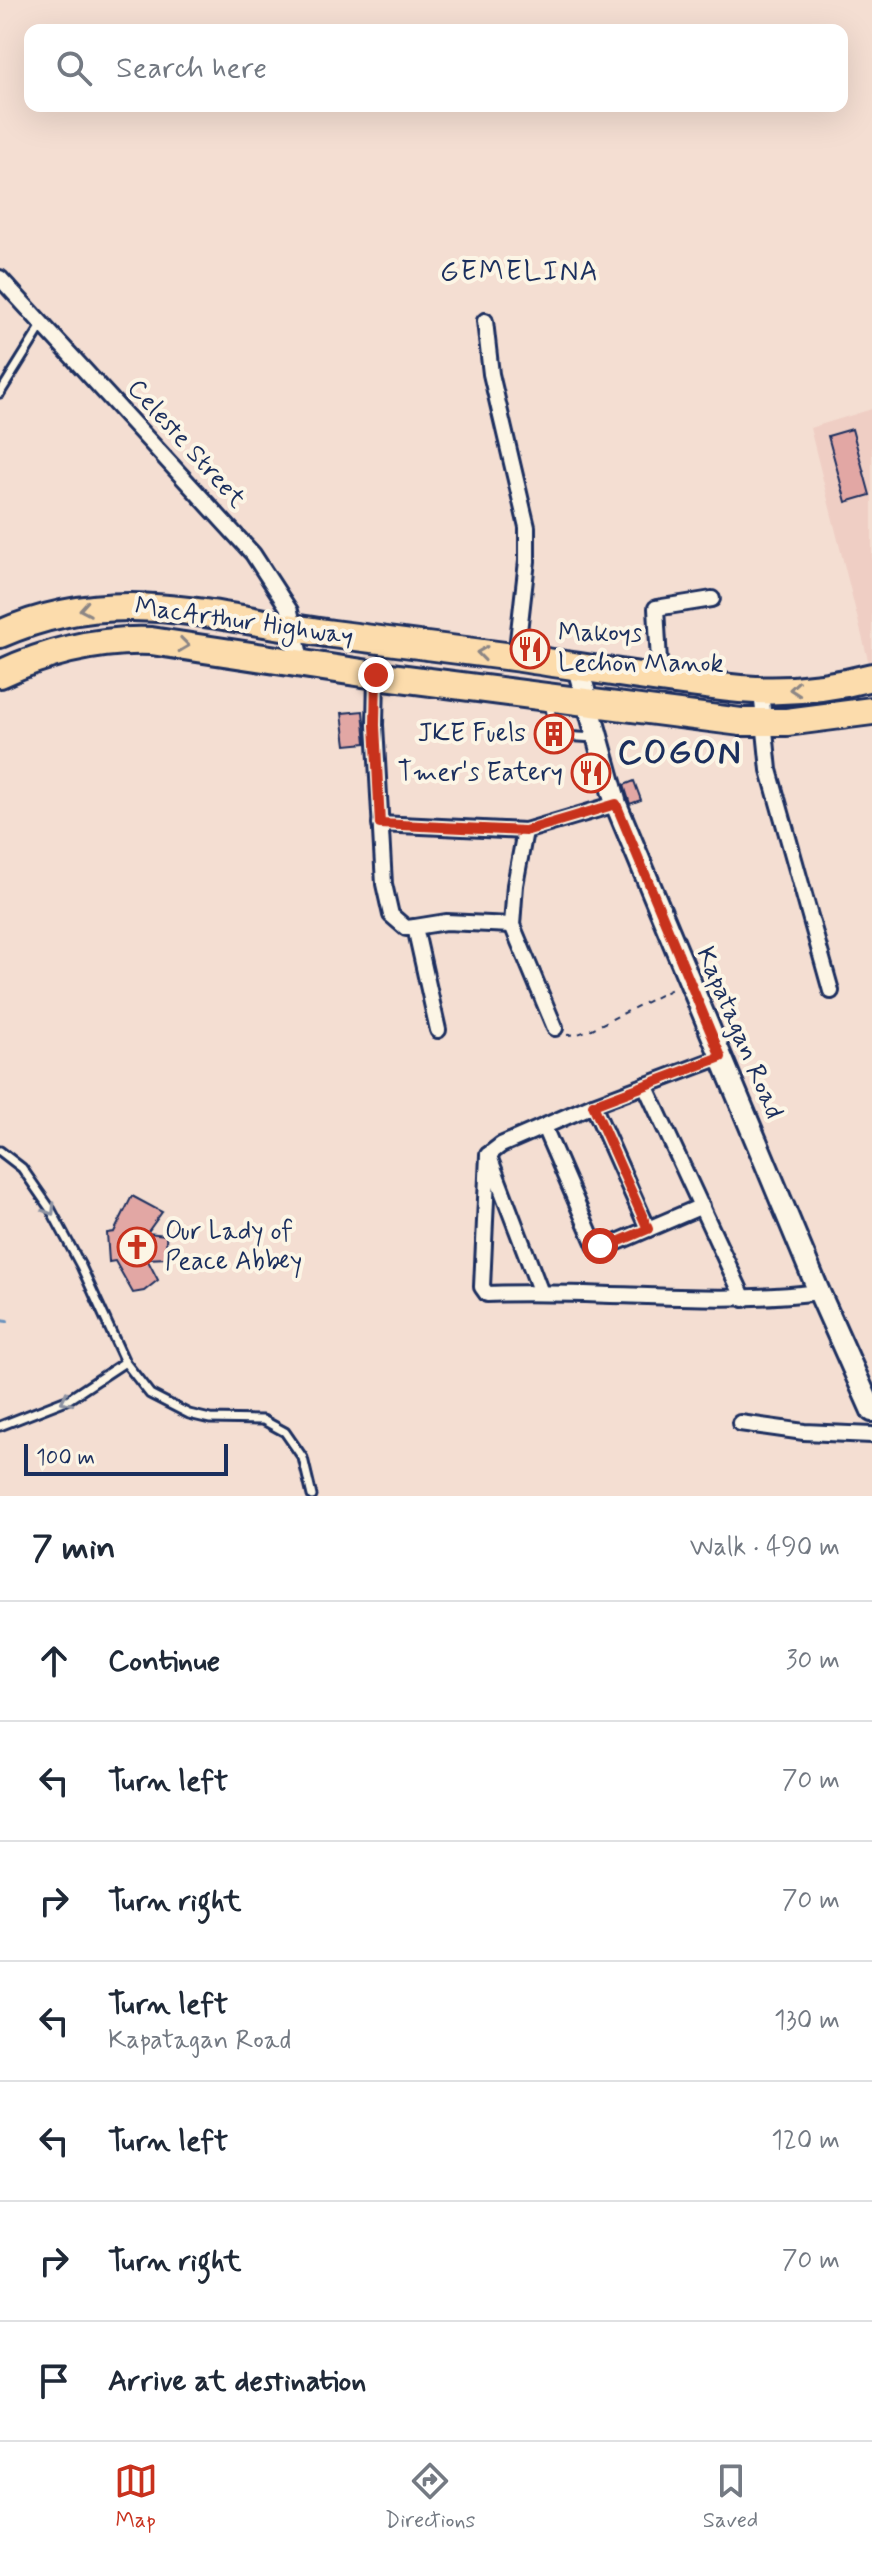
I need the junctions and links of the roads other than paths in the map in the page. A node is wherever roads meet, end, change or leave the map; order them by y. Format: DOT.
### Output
graph roads {
  1 [pos="0,278"];
  2 [pos="485,321"];
  3 [pos="43,324"];
  4 [pos="0,393"];
  5 [pos="712,599"];
  6 [pos="295,628"];
  7 [pos="0,634"];
  8 [pos="516,658"];
  9 [pos="302,664"];
  10 [pos="578,668"];
  11 [pos="0,674"];
  12 [pos="376,675"];
  13 [pos="872,677"];
  14 [pos="660,680"];
  15 [pos="761,691"];
  16 [pos="549,696"];
  17 [pos="586,702"];
  18 [pos="872,711"];
  19 [pos="763,722"];
  20 [pos="554,730"];
  21 [pos="564,736"];
  22 [pos="596,738"];
  23 [pos="616,804"];
  24 [pos="380,824"];
  25 [pos="525,831"];
  26 [pos="512,925"];
  27 [pos="415,927"];
  28 [pos="831,991"];
  29 [pos="555,1028"];
  30 [pos="438,1030"];
  31 [pos="721,1057"];
  32 [pos="645,1085"];
  33 [pos="593,1105"];
  34 [pos="544,1127"];
  35 [pos="0,1151"];
  36 [pos="488,1155"];
  37 [pos="702,1206"];
  38 [pos="648,1229"];
  39 [pos="819,1292"];
  40 [pos="541,1293"];
  41 [pos="744,1299"];
  42 [pos="125,1362"];
  43 [pos="872,1411"];
  44 [pos="740,1423"];
  45 [pos="0,1426"];
  46 [pos="872,1435"];
  47 [pos="312,1496"];
  1 -- 3 [label="street, Celeste Street"];
  2 -- 8 [label="street"];
  3 -- 4 [label="lane"];
  3 -- 6 [label="street, Celeste Street"];
  5 -- 14 [label="street"];
  6 -- 7 [label="highway, MacArthur Highway, one-way"];
  8 -- 6 [label="highway, MacArthur Highway, one-way"];
  6 -- 9 [label="street, Celeste Street"];
  8 -- 10 [label="highway, MacArthur Highway"];
  11 -- 9 [label="highway, MacArthur Highway, one-way"];
  9 -- 12 [label="highway, MacArthur Highway"];
  10 -- 14 [label="highway, MacArthur Highway"];
  10 -- 17 [label="main road, Kapatagan Road"];
  12 -- 16 [label="highway, MacArthur Highway"];
  12 -- 24 [label="street"];
  13 -- 15 [label="highway, MacArthur Highway, one-way"];
  14 -- 15 [label="highway, MacArthur Highway"];
  15 -- 19 [label="street"];
  16 -- 17 [label="highway, MacArthur Highway"];
  16 -- 20 [label="lane"];
  17 -- 19 [label="highway, MacArthur Highway"];
  17 -- 22 [label="main road, Kapatagan Road"];
  18 -- 19 [label="highway, MacArthur Highway"];
  19 -- 28 [label="street"];
  21 -- 22 [label="lane"];
  22 -- 23 [label="main road, Kapatagan Road"];
  23 -- 25 [label="street"];
  23 -- 31 [label="main road, Kapatagan Road"];
  24 -- 25 [label="street"];
  24 -- 27 [label="street"];
  25 -- 26 [label="street"];
  26 -- 27 [label="street"];
  26 -- 29 [label="street"];
  27 -- 30 [label="street"];
  31 -- 32 [label="street"];
  31 -- 39 [label="main road, Kapatagan Road"];
  32 -- 33 [label="street"];
  32 -- 37 [label="street"];
  33 -- 34 [label="street"];
  33 -- 38 [label="street"];
  34 -- 36 [label="street"];
  34 -- 38 [label="street"];
  35 -- 42 [label="lane, one-way"];
  36 -- 40 [label="street"];
  36 -- 40 [label="street"];
  37 -- 38 [label="street"];
  37 -- 41 [label="street"];
  39 -- 41 [label="street"];
  39 -- 43 [label="main road, Kapatagan Road"];
  40 -- 41 [label="street"];
  42 -- 45 [label="lane, one-way"];
  42 -- 47 [label="lane"];
  44 -- 46 [label="street"];
}
